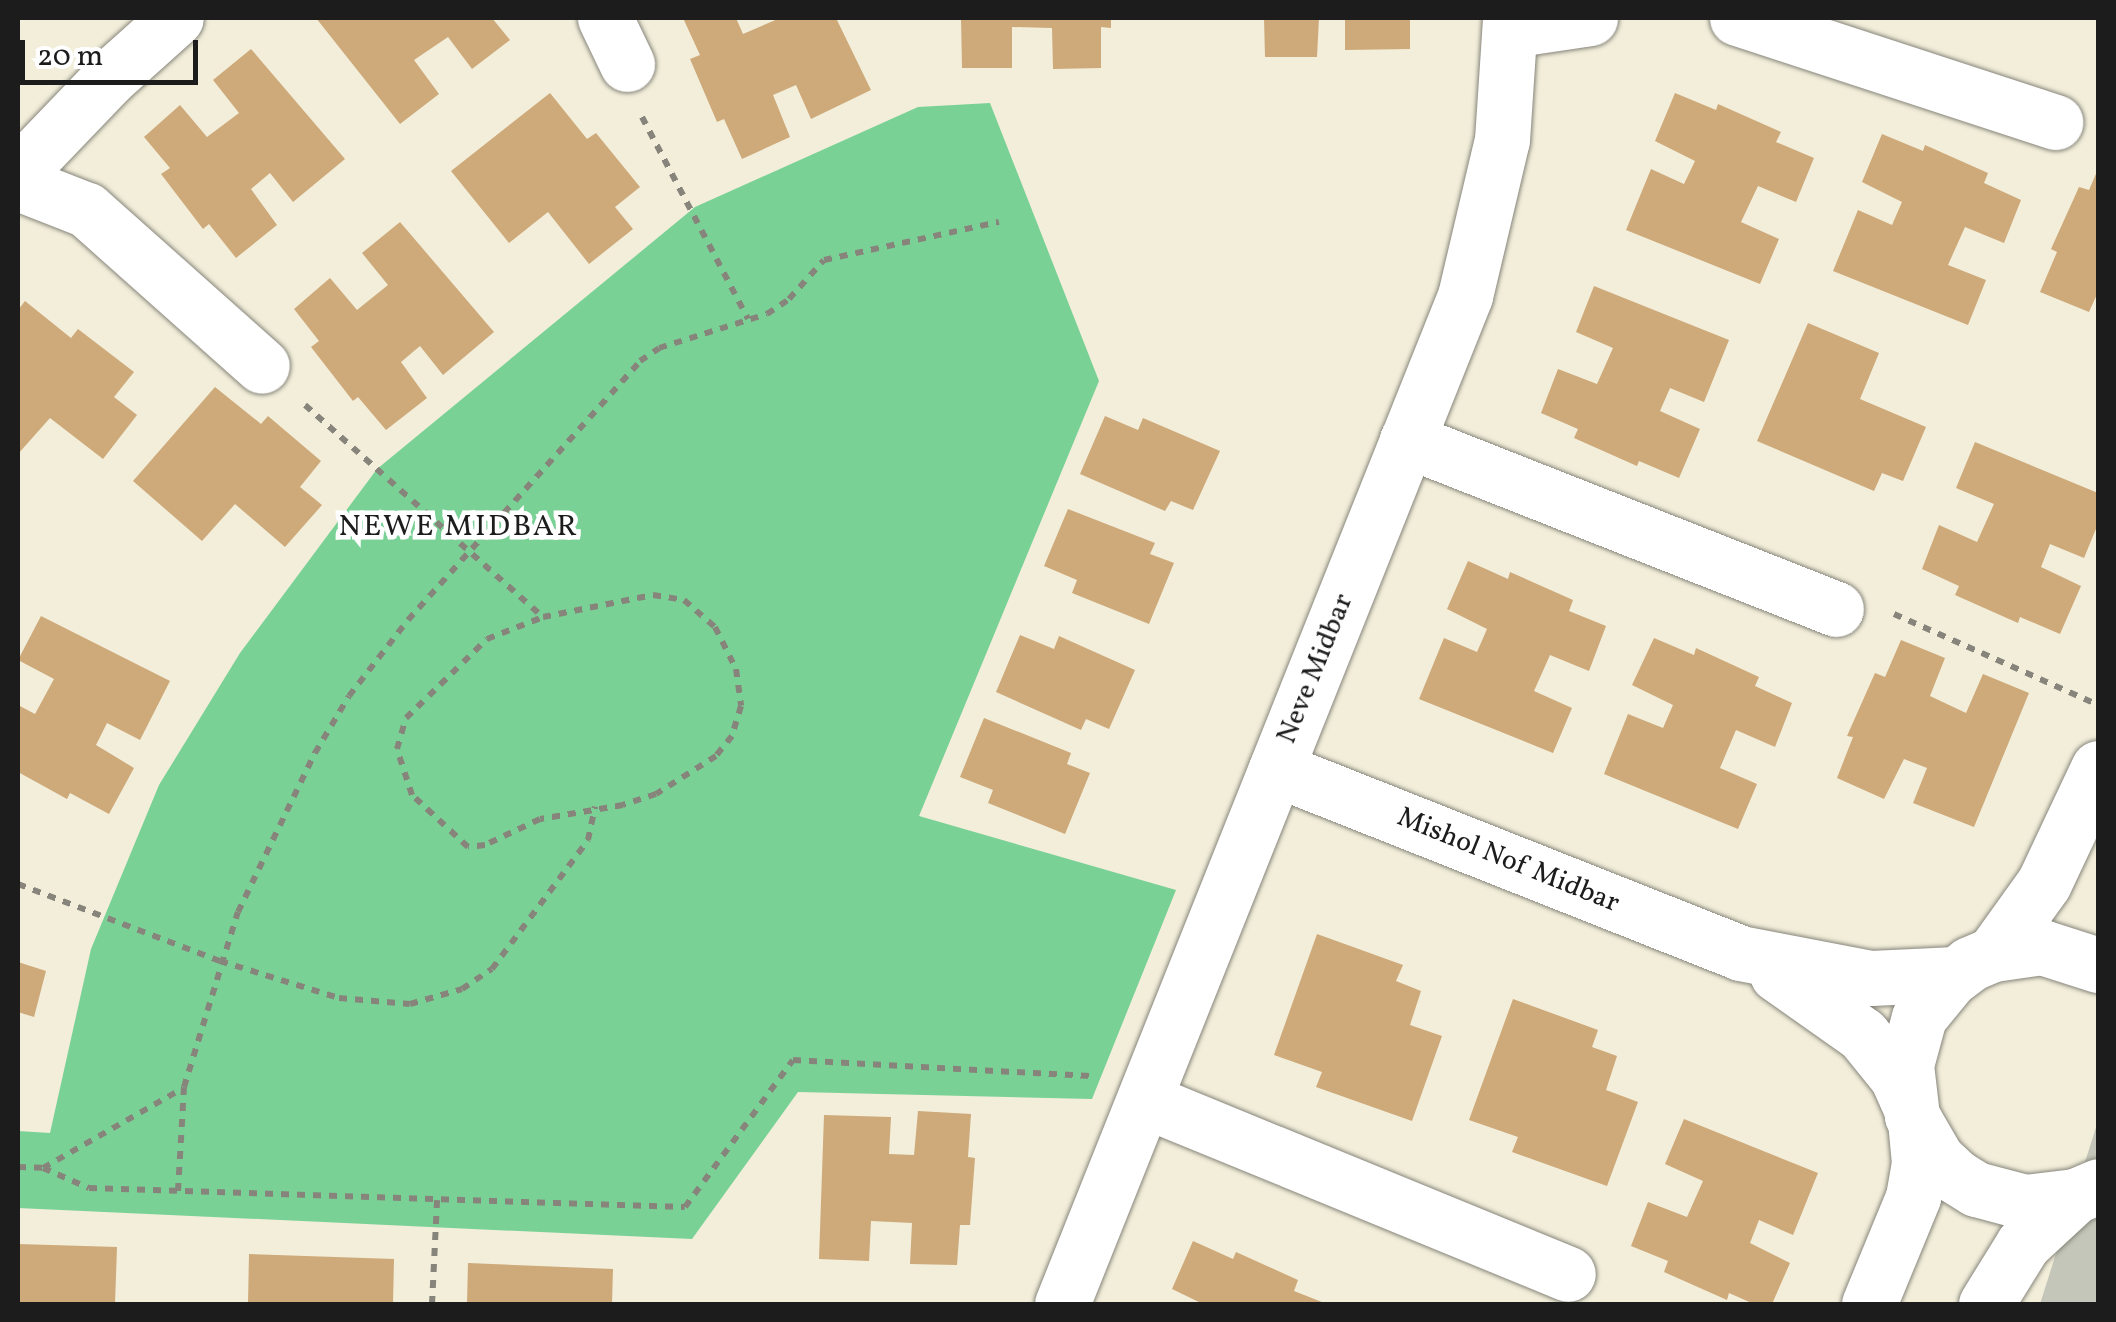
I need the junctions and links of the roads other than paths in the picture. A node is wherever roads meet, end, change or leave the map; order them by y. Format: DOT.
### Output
graph roads {
  1 [pos="176,18"];
  2 [pos="1590,18"];
  3 [pos="1737,18"];
  4 [pos="1510,24"];
  5 [pos="2055,122"];
  6 [pos="18,173"];
  7 [pos="18,183"];
  8 [pos="262,366"];
  9 [pos="1407,440"];
  10 [pos="1836,609"];
  11 [pos="2098,768"];
  12 [pos="1276,769"];
  13 [pos="1740,953"];
  14 [pos="1974,964"];
  15 [pos="2098,965"];
  16 [pos="1148,1090"];
  17 [pos="1913,1114"];
  18 [pos="2087,1191"];
  19 [pos="1568,1274"];
  20 [pos="1062,1304"];
  21 [pos="1870,1304"];
  22 [pos="1986,1304"];
  1 -- 6 [label="street"];
  2 -- 4 [label="street"];
  3 -- 5 [label="street"];
  4 -- 9 [label="street, Neve Midbar"];
  7 -- 8 [label="street"];
  9 -- 10 [label="street"];
  9 -- 12 [label="street, Neve Midbar"];
  11 -- 14 [label="street"];
  12 -- 13 [label="street, Mishol Nof Midbar"];
  12 -- 16 [label="street, Neve Midbar"];
  13 -- 14 [label="street, Mishol Nof Midbar"];
  13 -- 17 [label="street, Mishol Nof Midbar"];
  14 -- 15 [label="street, Mishol Nof Midbar"];
  14 -- 17 [label="street"];
  16 -- 19 [label="street"];
  16 -- 20 [label="street, Neve Midbar"];
  17 -- 18 [label="street, Mishol Nof Midbar"];
  17 -- 21 [label="street"];
  18 -- 22 [label="street"];
}
